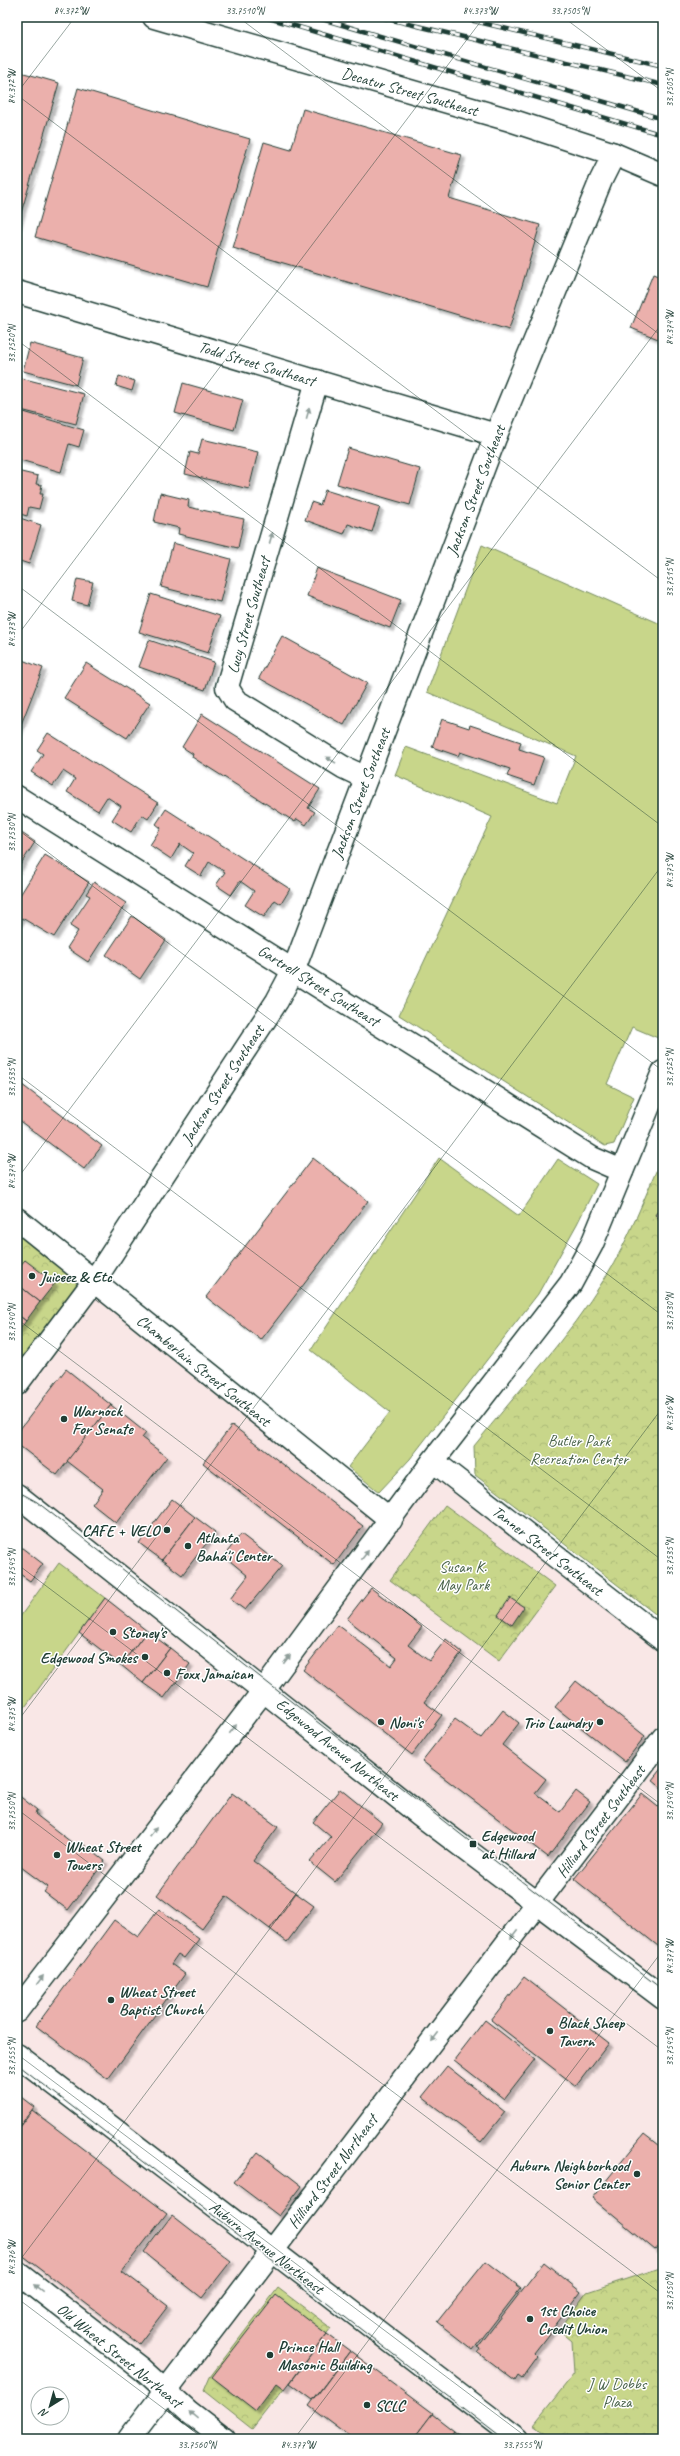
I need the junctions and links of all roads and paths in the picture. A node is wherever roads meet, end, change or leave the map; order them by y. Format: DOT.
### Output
graph roads {
  1 [pos="154,17"];
  2 [pos="614,154"];
  3 [pos="663,175"];
  4 [pos="17,292"];
  5 [pos="317,381"];
  6 [pos="496,435"];
  7 [pos="366,778"];
  8 [pos="17,797"];
  9 [pos="294,969"];
  10 [pos="663,1072"];
  11 [pos="622,1171"];
  12 [pos="17,1219"];
  13 [pos="94,1281"];
  14 [pos="17,1384"];
  15 [pos="434,1461"];
  16 [pos="17,1495"];
  17 [pos="391,1520"];
  18 [pos="663,1640"];
  19 [pos="264,1690"];
  20 [pos="663,1738"];
  21 [pos="538,1903"];
  22 [pos="663,1998"];
  23 [pos="17,2011"];
  24 [pos="17,2055"];
  25 [pos="271,2250"];
  26 [pos="17,2272"];
  27 [pos="166,2391"];
  28 [pos="128,2439"];
  29 [pos="224,2439"];
  30 [pos="518,2439"];
  1 -- 2 [label="street, Decatur Street Southeast"];
  2 -- 3 [label="street, Decatur Street Southeast"];
  2 -- 6 [label="street, Jackson Street Southeast"];
  4 -- 5 [label="street, Todd Street Southeast"];
  5 -- 6 [label="street, Todd Street Southeast"];
  7 -- 5 [label="street, Lucy Street Southeast, one-way"];
  6 -- 7 [label="street, Jackson Street Southeast"];
  7 -- 9 [label="street, Jackson Street Southeast"];
  8 -- 9 [label="street, Gartrell Street Southeast"];
  9 -- 11 [label="street, Gartrell Street Southeast"];
  9 -- 13 [label="street, Jackson Street Southeast"];
  10 -- 11 [label="street"];
  11 -- 15 [label="street"];
  12 -- 13 [label="street, Chamberlain Street Southeast"];
  13 -- 14 [label="street, Jackson Street Southeast"];
  13 -- 17 [label="street, Chamberlain Street Southeast"];
  15 -- 17 [label="street"];
  15 -- 18 [label="street, Tanner Street Southeast"];
  16 -- 19 [label="street, Edgewood Avenue Northeast"];
  19 -- 17 [label="street, one-way"];
  19 -- 21 [label="street, Edgewood Avenue Northeast"];
  23 -- 19 [label="street, one-way"];
  20 -- 21 [label="street, Hilliard Street Southeast"];
  21 -- 22 [label="street, Edgewood Avenue Northeast"];
  21 -- 25 [label="street, Hilliard Street Northeast, one-way"];
  24 -- 25 [label="street, Auburn Avenue Northeast"];
  25 -- 27 [label="street, Hilliard Street Northeast"];
  25 -- 30 [label="street, Auburn Avenue Northeast"];
  27 -- 26 [label="street, Old Wheat Street Northeast, one-way"];
  27 -- 28 [label="street, Hilliard Street Northeast"];
  29 -- 27 [label="street, Old Wheat Street Northeast, one-way"];
}
